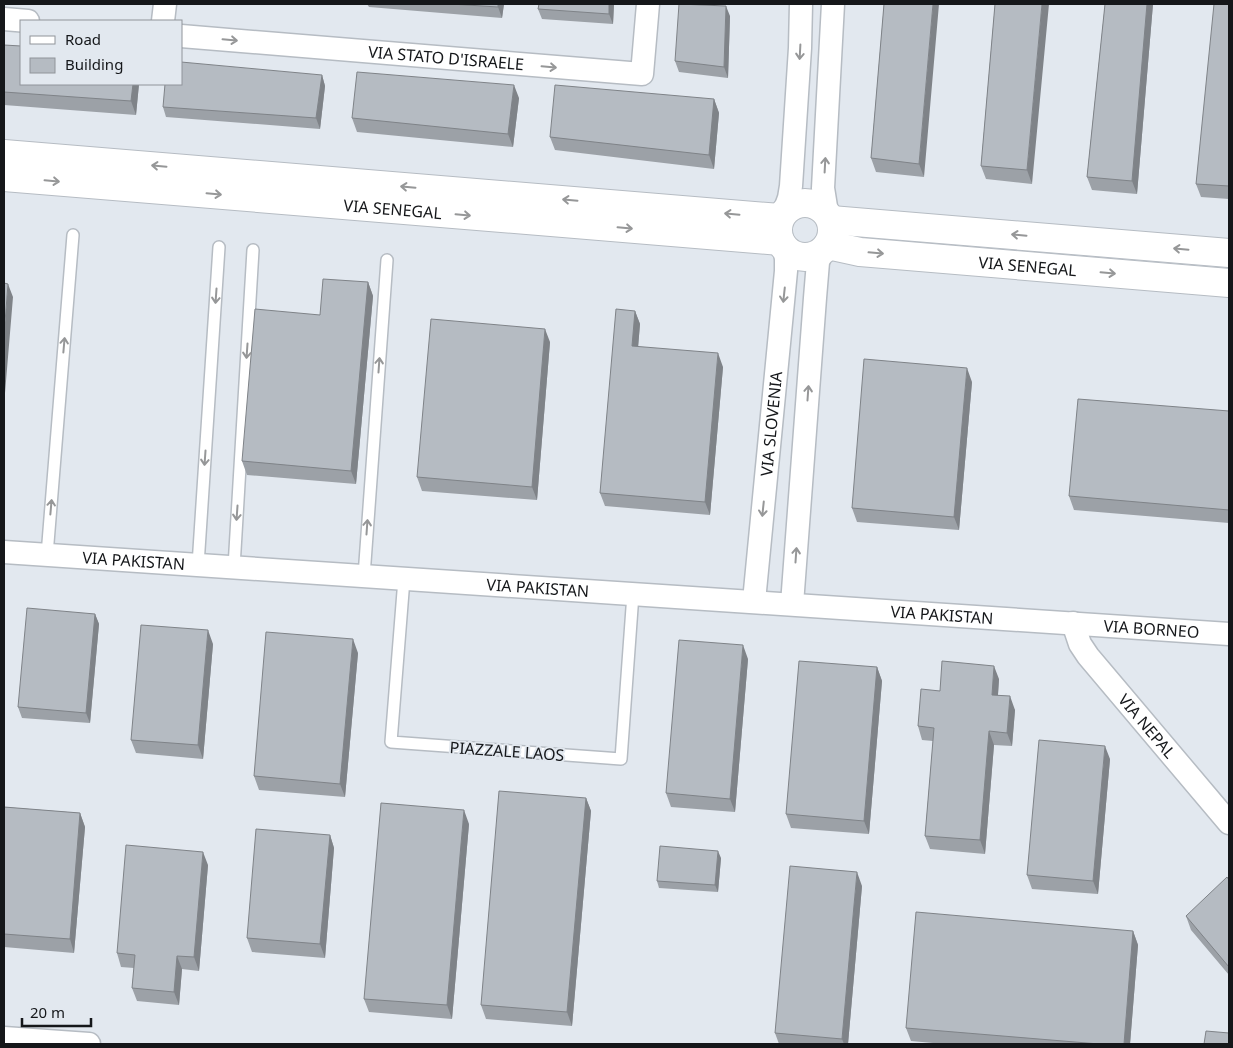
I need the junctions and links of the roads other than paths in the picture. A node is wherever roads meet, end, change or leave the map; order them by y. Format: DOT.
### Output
graph roads {
  1 [pos="165,4"];
  2 [pos="648,4"];
  3 [pos="801,4"];
  4 [pos="833,4"];
  5 [pos="4,19"];
  6 [pos="20,20"];
  7 [pos="163,20"];
  8 [pos="182,36"];
  9 [pos="4,154"];
  10 [pos="4,177"];
  11 [pos="782,229"];
  12 [pos="827,232"];
  13 [pos="72,235"];
  14 [pos="219,247"];
  15 [pos="253,250"];
  16 [pos="1229,253"];
  17 [pos="387,260"];
  18 [pos="1229,283"];
  19 [pos="4,552"];
  20 [pos="47,555"];
  21 [pos="198,565"];
  22 [pos="234,567"];
  23 [pos="364,576"];
  24 [pos="404,579"];
  25 [pos="633,594"];
  26 [pos="754,602"];
  27 [pos="792,604"];
  28 [pos="1073,622"];
  29 [pos="1229,634"];
  30 [pos="1229,823"];
  31 [pos="4,1038"];
  32 [pos="89,1044"];
  1 -- 7 [label="street"];
  8 -- 2 [label="street, VIA STATO D'ISRAELE, one-way"];
  3 -- 11 [label="street, VIA SLOVENIA, one-way"];
  12 -- 4 [label="street, VIA SLOVENIA, one-way"];
  5 -- 6 [label="street"];
  11 -- 9 [label="main road, VIA SENEGAL, one-way"];
  10 -- 11 [label="main road, VIA SENEGAL, one-way"];
  11 -- 12 [label="main road"];
  11 -- 12 [label="main road"];
  11 -- 26 [label="street, VIA SLOVENIA, one-way"];
  16 -- 12 [label="main road, VIA SENEGAL, one-way"];
  12 -- 18 [label="main road, VIA SENEGAL, one-way"];
  27 -- 12 [label="street, VIA SLOVENIA, one-way"];
  20 -- 13 [label="lane, one-way"];
  14 -- 21 [label="lane, one-way"];
  15 -- 22 [label="lane, one-way"];
  23 -- 17 [label="lane, one-way"];
  19 -- 20 [label="street, VIA PAKISTAN"];
  20 -- 21 [label="street, VIA PAKISTAN"];
  21 -- 22 [label="street, VIA PAKISTAN"];
  22 -- 23 [label="street, VIA PAKISTAN"];
  23 -- 24 [label="street, VIA PAKISTAN"];
  24 -- 25 [label="street, VIA PAKISTAN"];
  24 -- 25 [label="lane, PIAZZALE LAOS"];
  25 -- 26 [label="street, VIA PAKISTAN"];
  26 -- 27 [label="street, VIA PAKISTAN"];
  27 -- 28 [label="street, VIA PAKISTAN"];
  28 -- 29 [label="street, VIA BORNEO"];
  28 -- 30 [label="street, VIA NEPAL"];
  31 -- 32 [label="street"];
}
